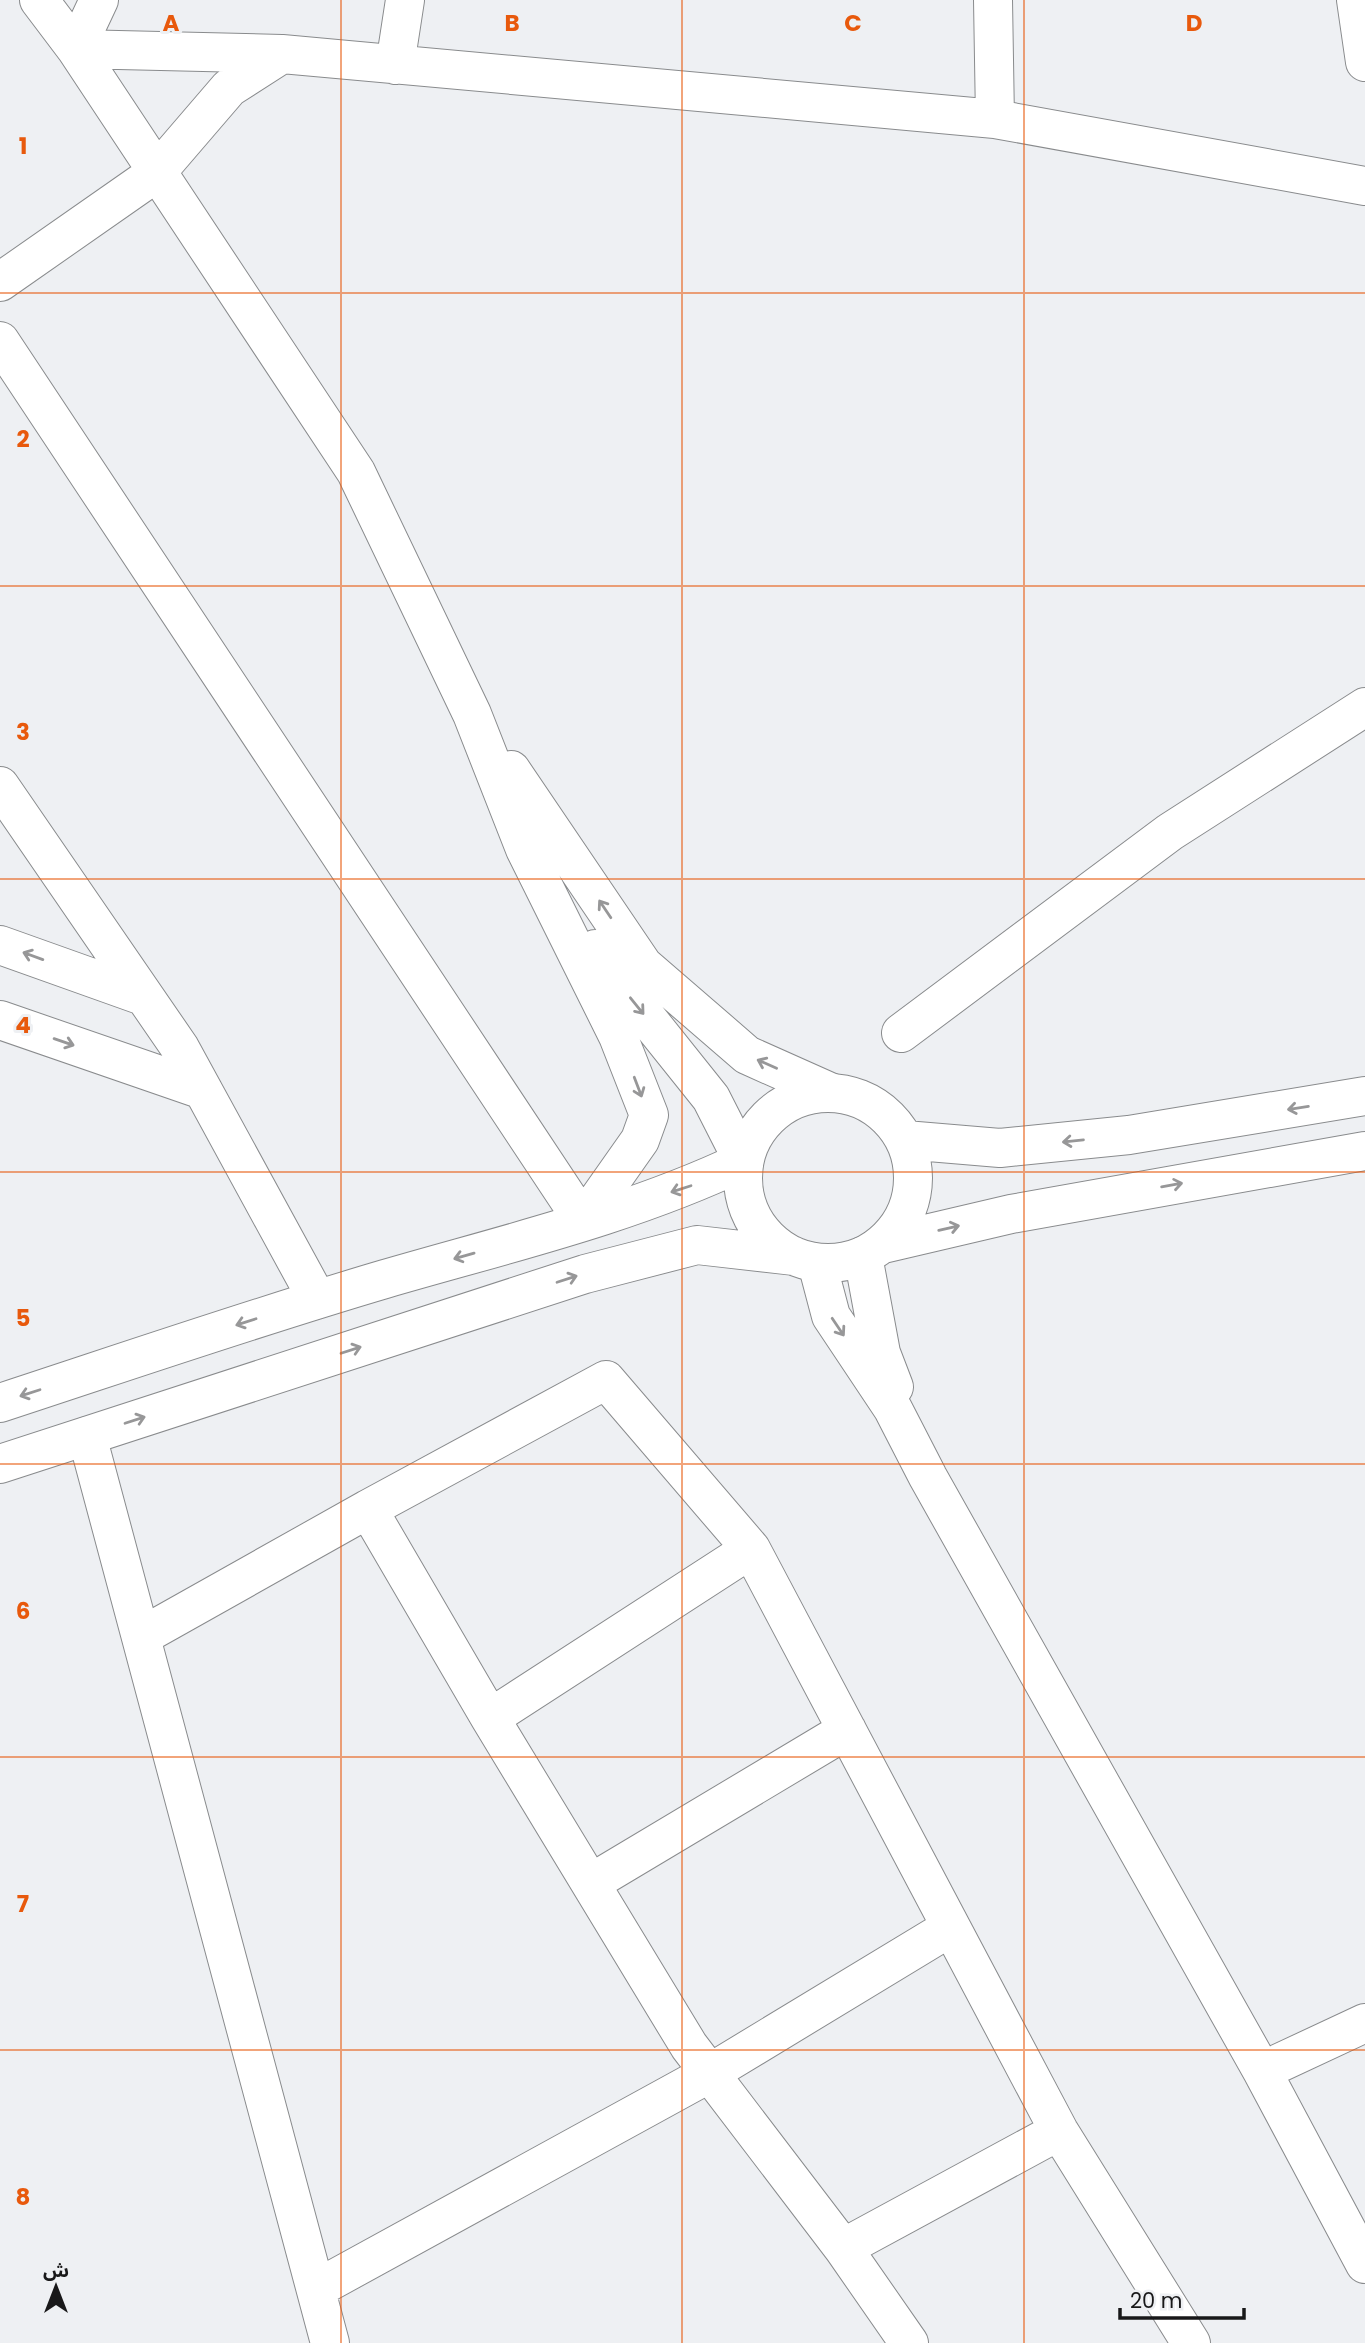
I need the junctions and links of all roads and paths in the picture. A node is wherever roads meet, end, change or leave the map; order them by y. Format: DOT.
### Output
graph roads {
  1 [pos="39,0"];
  2 [pos="99,0"];
  3 [pos="405,0"];
  4 [pos="993,0"];
  5 [pos="1356,0"];
  6 [pos="76,50"];
  7 [pos="282,54"];
  8 [pos="1365,62"];
  9 [pos="395,65"];
  10 [pos="995,119"];
  11 [pos="156,173"];
  12 [pos="1365,186"];
  13 [pos="0,282"];
  14 [pos="0,341"];
  15 [pos="1365,707"];
  16 [pos="472,714"];
  17 [pos="0,786"];
  18 [pos="525,849"];
  19 [pos="0,945"];
  20 [pos="143,996"];
  21 [pos="0,1020"];
  22 [pos="901,1033"];
  23 [pos="204,1090"];
  24 [pos="830,1092"];
  25 [pos="1365,1096"];
  26 [pos="905,1140"];
  27 [pos="1365,1151"];
  28 [pos="743,1161"];
  29 [pos="583,1221"];
  30 [pos="873,1250"];
  31 [pos="805,1259"];
  32 [pos="317,1299"];
  33 [pos="0,1403"];
  34 [pos="87,1436"];
  35 [pos="0,1464"];
  36 [pos="928,1477"];
  37 [pos="368,1509"];
  38 [pos="751,1549"];
  39 [pos="142,1636"];
  40 [pos="490,1718"];
  41 [pos="847,1730"];
  42 [pos="591,1884"];
  43 [pos="951,1927"];
  44 [pos="1365,2023"];
  45 [pos="1262,2071"];
  46 [pos="710,2073"];
  47 [pos="1059,2131"];
  48 [pos="843,2248"];
  49 [pos="1365,2264"];
  50 [pos="316,2289"];
  51 [pos="330,2343"];
  52 [pos="909,2343"];
  53 [pos="1191,2343"];
  1 -- 6 [label="street"];
  2 -- 6 [label="street"];
  3 -- 9 [label="street"];
  4 -- 10 [label="street"];
  5 -- 8 [label="street"];
  6 -- 7 [label="street"];
  6 -- 11 [label="street"];
  7 -- 9 [label="street"];
  7 -- 11 [label="street"];
  9 -- 10 [label="street"];
  10 -- 12 [label="street"];
  11 -- 13 [label="street"];
  11 -- 16 [label="street"];
  14 -- 29 [label="street"];
  15 -- 22 [label="street"];
  16 -- 18 [label="street"];
  24 -- 16 [label="street, one-way"];
  17 -- 20 [label="street"];
  18 -- 28 [label="street, one-way"];
  18 -- 29 [label="street, one-way"];
  20 -- 19 [label="street, one-way"];
  20 -- 23 [label="street"];
  21 -- 23 [label="street, one-way"];
  23 -- 32 [label="street"];
  24 -- 26 [label="street"];
  24 -- 28 [label="street"];
  25 -- 26 [label="street, one-way"];
  26 -- 30 [label="street"];
  30 -- 27 [label="street, one-way"];
  28 -- 29 [label="street, one-way"];
  28 -- 31 [label="street"];
  29 -- 32 [label="street, one-way"];
  30 -- 31 [label="street"];
  30 -- 36 [label="street"];
  34 -- 31 [label="street, one-way"];
  31 -- 36 [label="street, one-way"];
  32 -- 33 [label="street, one-way"];
  34 -- 35 [label="street"];
  34 -- 39 [label="street"];
  36 -- 45 [label="street"];
  37 -- 38 [label="street"];
  37 -- 39 [label="street"];
  37 -- 40 [label="street"];
  38 -- 40 [label="street"];
  38 -- 41 [label="street"];
  39 -- 50 [label="street"];
  40 -- 42 [label="street"];
  41 -- 42 [label="street"];
  41 -- 43 [label="street"];
  42 -- 46 [label="street"];
  43 -- 46 [label="street"];
  43 -- 47 [label="street"];
  44 -- 45 [label="street"];
  45 -- 49 [label="street"];
  46 -- 48 [label="street"];
  46 -- 50 [label="street"];
  47 -- 48 [label="street"];
  47 -- 53 [label="street"];
  48 -- 52 [label="street"];
  50 -- 51 [label="street"];
}
